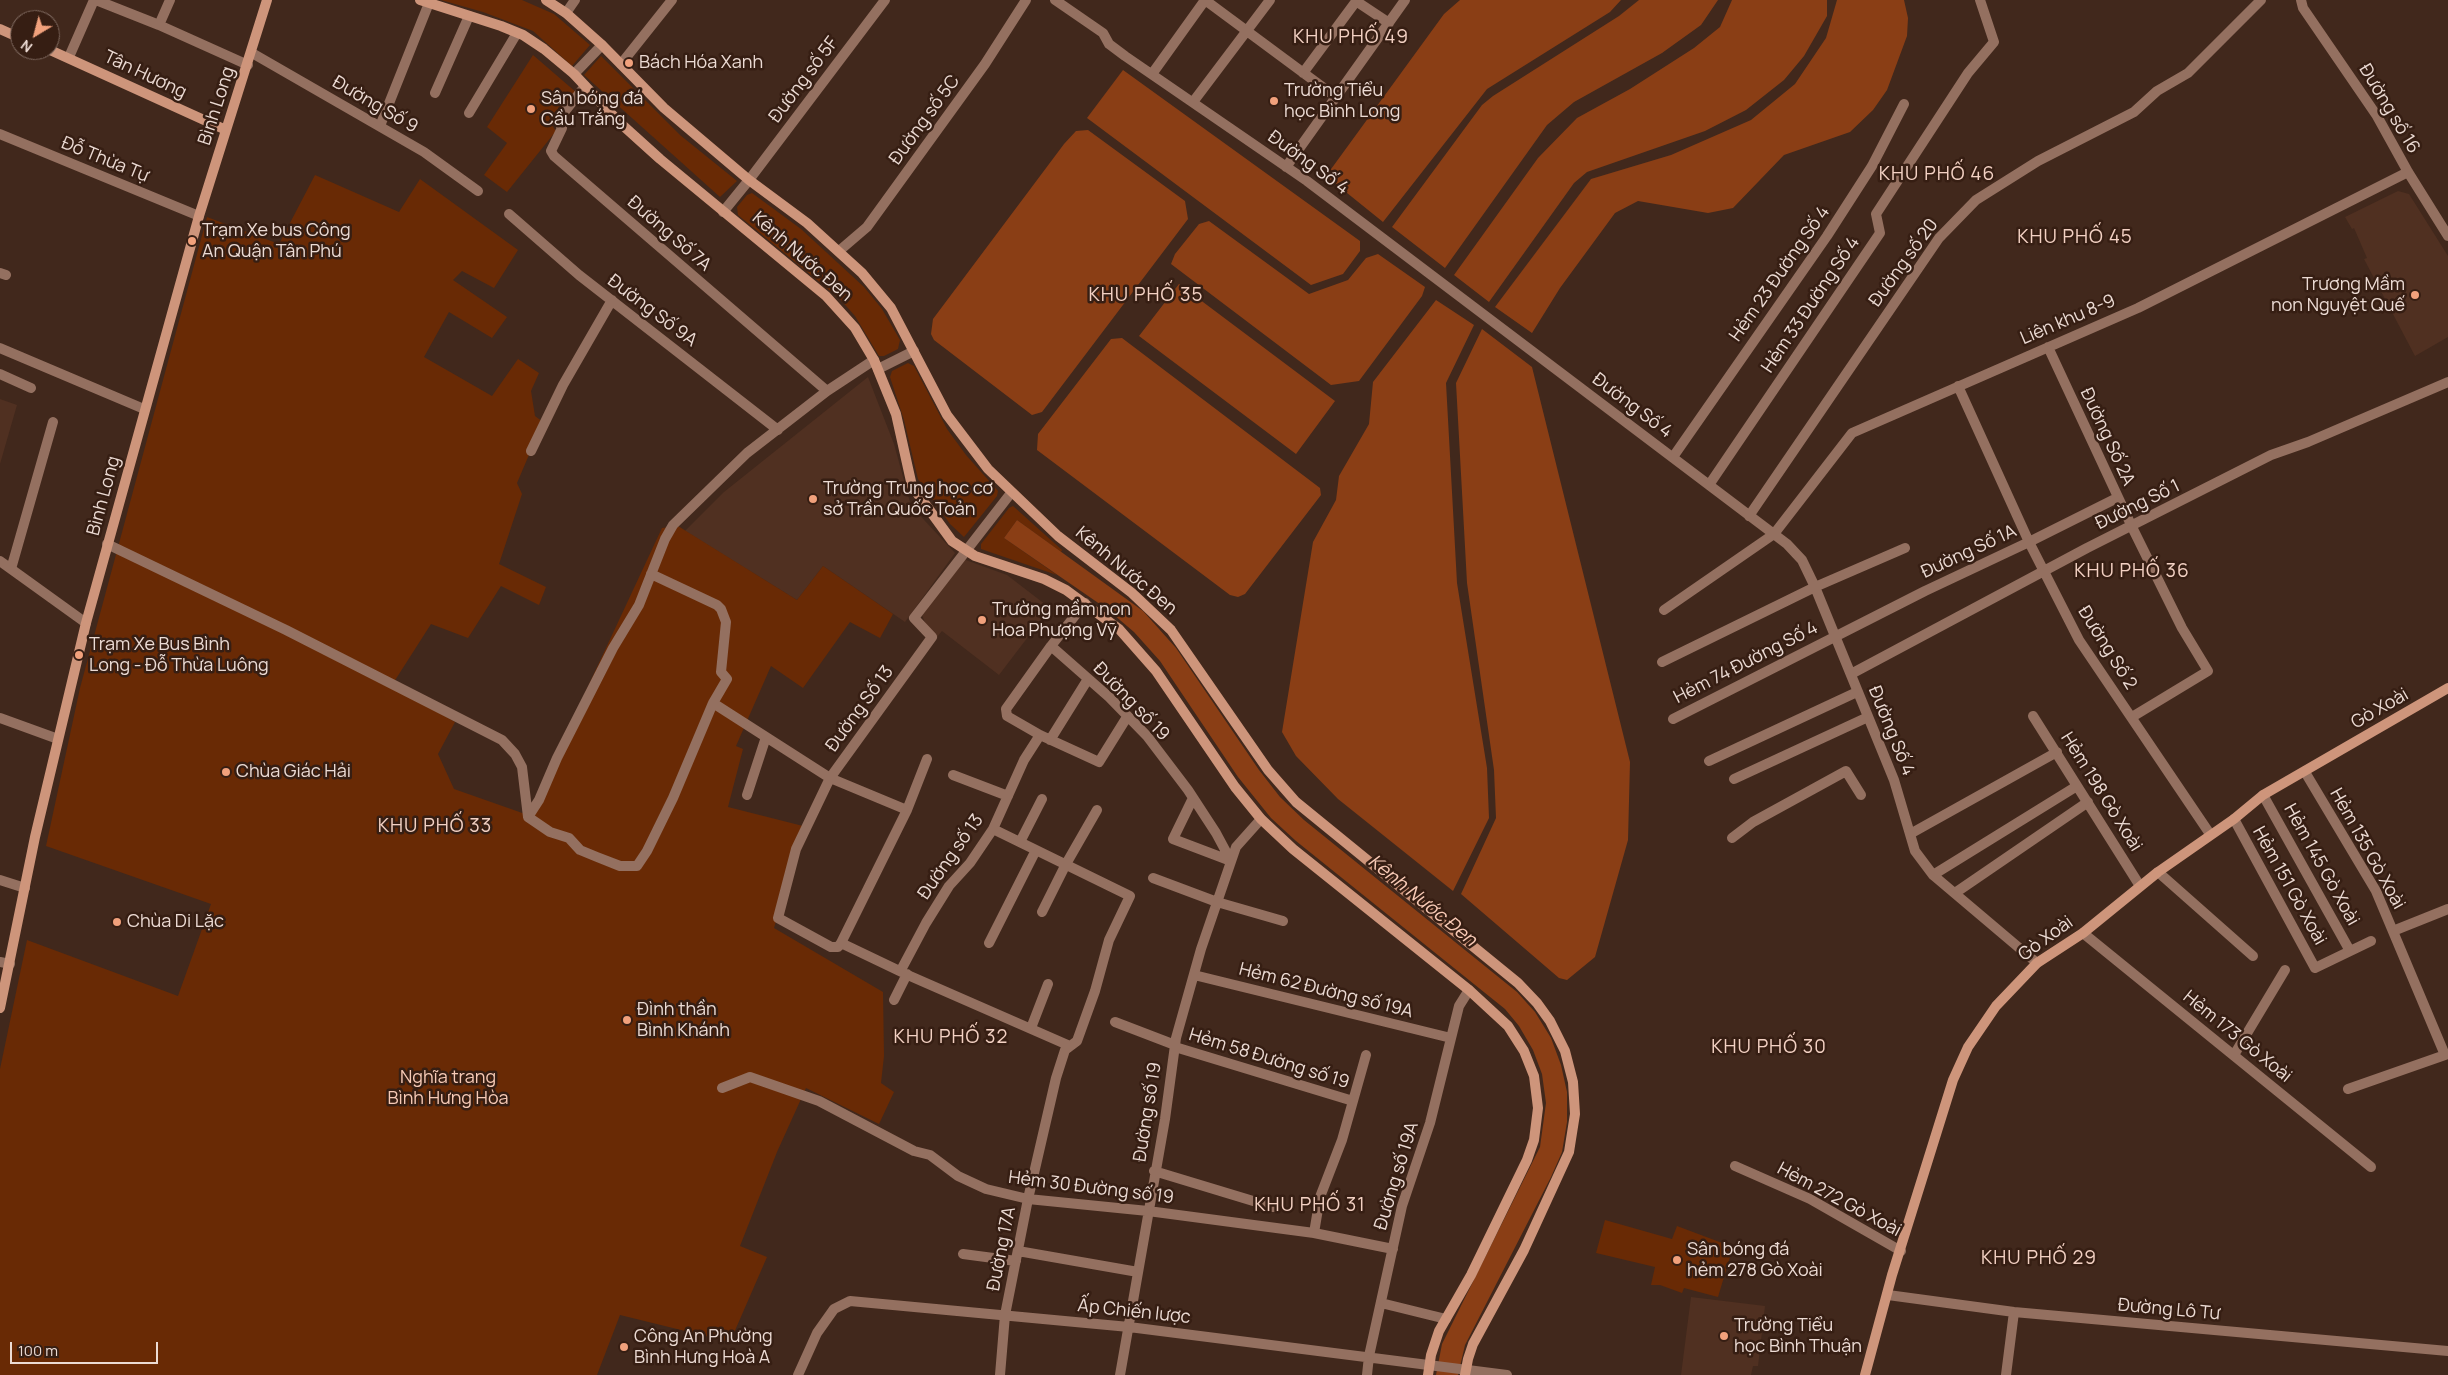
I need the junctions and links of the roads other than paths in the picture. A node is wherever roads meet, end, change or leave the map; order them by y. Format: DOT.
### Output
graph roads {
  1 [pos="95,0"];
  2 [pos="170,0"];
  3 [pos="267,0"];
  4 [pos="546,0"];
  5 [pos="575,0"];
  6 [pos="672,0"];
  7 [pos="885,0"];
  8 [pos="1026,0"];
  9 [pos="1055,0"];
  10 [pos="1205,0"];
  11 [pos="1270,0"];
  12 [pos="1356,0"];
  13 [pos="1405,0"];
  14 [pos="1980,0"];
  15 [pos="2261,0"];
  16 [pos="2301,0"];
  17 [pos="424,1"];
  18 [pos="566,13"];
  19 [pos="469,16"];
  20 [pos="1389,23"];
  21 [pos="159,25"];
  22 [pos="1246,30"];
  23 [pos="517,32"];
  24 [pos="602,45"];
  25 [pos="252,53"];
  26 [pos="60,54"];
  27 [pos="69,57"];
  28 [pos="622,64"];
  29 [pos="248,65"];
  30 [pos="1303,73"];
  31 [pos="574,74"];
  32 [pos="1152,74"];
  33 [pos="585,86"];
  34 [pos="436,93"];
  35 [pos="1336,97"];
  36 [pos="1193,102"];
  37 [pos="1904,104"];
  38 [pos="469,112"];
  39 [pos="380,126"];
  40 [pos="226,130"];
  41 [pos="0,134"];
  42 [pos="1286,166"];
  43 [pos="2408,172"];
  44 [pos="750,180"];
  45 [pos="478,191"];
  46 [pos="724,212"];
  47 [pos="509,214"];
  48 [pos="198,216"];
  49 [pos="2448,236"];
  50 [pos="839,251"];
  51 [pos="612,300"];
  52 [pos="2048,347"];
  53 [pos="0,348"];
  54 [pos="914,350"];
  55 [pos="876,364"];
  56 [pos="0,374"];
  57 [pos="2448,382"];
  58 [pos="1958,386"];
  59 [pos="31,388"];
  60 [pos="827,391"];
  61 [pos="144,410"];
  62 [pos="53,422"];
  63 [pos="778,430"];
  64 [pos="531,451"];
  65 [pos="1673,457"];
  66 [pos="1709,485"];
  67 [pos="1011,493"];
  68 [pos="2117,498"];
  69 [pos="1749,516"];
  70 [pos="2132,527"];
  71 [pos="1774,534"];
  72 [pos="2030,542"];
  73 [pos="108,544"];
  74 [pos="1905,548"];
  75 [pos="964,551"];
  76 [pos="3,566"];
  77 [pos="2044,571"];
  78 [pos="651,574"];
  79 [pos="1815,587"];
  80 [pos="1085,603"];
  81 [pos="1664,610"];
  82 [pos="86,623"];
  83 [pos="1834,636"];
  84 [pos="1051,646"];
  85 [pos="1662,662"];
  86 [pos="1851,674"];
  87 [pos="1088,679"];
  88 [pos="2448,688"];
  89 [pos="1857,692"];
  90 [pos="713,703"];
  91 [pos="2033,716"];
  92 [pos="1128,717"];
  93 [pos="1868,717"];
  94 [pos="2132,717"];
  95 [pos="0,718"];
  96 [pos="1673,719"];
  97 [pos="1040,735"];
  98 [pos="766,737"];
  99 [pos="58,739"];
  100 [pos="1050,740"];
  101 [pos="2057,752"];
  102 [pos="927,759"];
  103 [pos="1709,761"];
  104 [pos="2305,772"];
  105 [pos="953,775"];
  106 [pos="830,778"];
  107 [pos="1734,779"];
  108 [pos="2077,786"];
  109 [pos="1861,795"];
  110 [pos="2263,795"];
  111 [pos="747,796"];
  112 [pos="1008,796"];
  113 [pos="1193,798"];
  114 [pos="1042,799"];
  115 [pos="2088,802"];
  116 [pos="907,810"];
  117 [pos="1097,810"];
  118 [pos="528,817"];
  119 [pos="1261,819"];
  120 [pos="2234,819"];
  121 [pos="993,829"];
  122 [pos="1910,834"];
  123 [pos="2210,834"];
  124 [pos="1732,838"];
  125 [pos="1020,842"];
  126 [pos="1036,850"];
  127 [pos="1232,861"];
  128 [pos="1066,864"];
  129 [pos="2158,872"];
  130 [pos="1933,875"];
  131 [pos="1153,878"];
  132 [pos="0,880"];
  133 [pos="2140,886"];
  134 [pos="25,888"];
  135 [pos="1955,893"];
  136 [pos="1217,902"];
  137 [pos="2448,909"];
  138 [pos="1042,912"];
  139 [pos="1283,921"];
  140 [pos="2393,931"];
  141 [pos="2083,933"];
  142 [pos="2371,941"];
  143 [pos="841,943"];
  144 [pos="989,943"];
  145 [pos="2350,951"];
  146 [pos="2253,956"];
  147 [pos="5,963"];
  148 [pos="2037,963"];
  149 [pos="2285,970"];
  150 [pos="904,972"];
  151 [pos="1194,976"];
  152 [pos="1048,984"];
  153 [pos="1469,990"];
  154 [pos="894,1000"];
  155 [pos="0,1008"];
  156 [pos="1115,1022"];
  157 [pos="1031,1028"];
  158 [pos="1451,1038"];
  159 [pos="1070,1046"];
  160 [pos="1175,1046"];
  161 [pos="2446,1054"];
  162 [pos="1366,1055"];
  163 [pos="2234,1055"];
  164 [pos="722,1088"];
  165 [pos="2348,1090"];
  166 [pos="1353,1101"];
  167 [pos="1734,1166"];
  168 [pos="2371,1166"];
  169 [pos="1154,1171"];
  170 [pos="1028,1199"];
  171 [pos="1273,1207"];
  172 [pos="1148,1211"];
  173 [pos="1314,1233"];
  174 [pos="1393,1249"];
  175 [pos="1901,1251"];
  176 [pos="964,1254"];
  177 [pos="1017,1256"];
  178 [pos="1138,1272"];
  179 [pos="1888,1295"];
  180 [pos="1381,1303"];
  181 [pos="2014,1312"];
  182 [pos="1005,1316"];
  183 [pos="1446,1319"];
  184 [pos="1129,1327"];
  185 [pos="2448,1351"];
  186 [pos="1369,1356"];
  187 [pos="1430,1369"];
  188 [pos="1463,1372"];
  189 [pos="798,1375"];
  190 [pos="1000,1375"];
  191 [pos="1120,1375"];
  192 [pos="1367,1375"];
  193 [pos="1507,1375"];
  194 [pos="1864,1375"];
  195 [pos="2006,1375"];
  1 -- 21 [label="street"];
  1 -- 27 [label="street"];
  2 -- 21 [label="street"];
  3 -- 25 [label="street, Bình Long"];
  4 -- 18 [label="street, Kênh Nước Đen"];
  5 -- 18 [label="street"];
  6 -- 28 [label="street"];
  7 -- 44 [label="street, Đường số 5F"];
  8 -- 50 [label="street, Đường số 5C"];
  9 -- 32 [label="street, Đường Số 4"];
  10 -- 22 [label="street"];
  10 -- 32 [label="street"];
  11 -- 22 [label="street"];
  12 -- 20 [label="street"];
  12 -- 30 [label="street"];
  13 -- 20 [label="street"];
  14 -- 66 [label="street, Hẻm 33 Đường Số 4"];
  15 -- 69 [label="street, Đường số 20"];
  16 -- 43 [label="street, Đường số 16"];
  17 -- 19 [label="street, Kênh Nước Đen"];
  17 -- 39 [label="street"];
  18 -- 24 [label="street, Kênh Nước Đen"];
  19 -- 23 [label="street, Kênh Nước Đen"];
  19 -- 34 [label="street"];
  20 -- 35 [label="street"];
  21 -- 29 [label="street"];
  22 -- 30 [label="street"];
  22 -- 36 [label="street"];
  23 -- 31 [label="street, Kênh Nước Đen"];
  23 -- 38 [label="street"];
  24 -- 28 [label="street, Kênh Nước Đen"];
  24 -- 31 [label="street"];
  25 -- 29 [label="street, Bình Long"];
  25 -- 39 [label="street, Đường Số 9"];
  26 -- 27 [label="street, Tân Hương"];
  27 -- 40 [label="street, Tân Hương"];
  28 -- 44 [label="street, Kênh Nước Đen"];
  29 -- 40 [label="street, Bình Long"];
  30 -- 35 [label="street"];
  31 -- 33 [label="street, Kênh Nước Đen"];
  32 -- 36 [label="street, Đường Số 4"];
  33 -- 46 [label="street, Kênh Nước Đen"];
  33 -- 60 [label="street, Đường Số 7A"];
  35 -- 42 [label="street"];
  36 -- 42 [label="street, Đường Số 4"];
  37 -- 65 [label="street, Hẻm 23 Đường Số 4"];
  39 -- 45 [label="street, Đường Số 9"];
  40 -- 48 [label="street, Bình Long"];
  41 -- 48 [label="street, Đỗ Thừa Tự"];
  42 -- 65 [label="street, Đường Số 4"];
  43 -- 49 [label="street, Đường số 16"];
  43 -- 52 [label="street, Liên khu 8-9"];
  44 -- 46 [label="street, Đường số 5F"];
  44 -- 50 [label="street, Kênh Nước Đen"];
  46 -- 55 [label="street, Kênh Nước Đen"];
  47 -- 51 [label="street, Đường Số 9A"];
  48 -- 61 [label="street, Bình Long"];
  50 -- 54 [label="street, Kênh Nước Đen"];
  51 -- 63 [label="street, Đường Số 9A"];
  51 -- 64 [label="street"];
  52 -- 58 [label="street, Liên khu 8-9"];
  52 -- 68 [label="street, Đường Số 2A"];
  53 -- 61 [label="street"];
  54 -- 55 [label="street"];
  54 -- 67 [label="street, Kênh Nước Đen"];
  55 -- 60 [label="street"];
  55 -- 75 [label="street, Kênh Nước Đen"];
  56 -- 59 [label="street"];
  57 -- 70 [label="street, Đường Số 1"];
  58 -- 71 [label="street, Liên khu 8-9"];
  58 -- 72 [label="street, Đường Số 2"];
  60 -- 63 [label="street"];
  61 -- 73 [label="street, Bình Long"];
  62 -- 76 [label="street"];
  63 -- 78 [label="street"];
  65 -- 66 [label="street, Đường Số 4"];
  66 -- 69 [label="street, Đường Số 4"];
  67 -- 75 [label="street"];
  67 -- 188 [label="street, Kênh Nước Đen"];
  68 -- 70 [label="street, Đường Số 2A"];
  68 -- 72 [label="street, Đường Số 1A"];
  69 -- 71 [label="street, Đường Số 4"];
  70 -- 77 [label="street, Đường Số 1"];
  70 -- 94 [label="street, Đường Số 2A"];
  71 -- 79 [label="street, Đường Số 4"];
  71 -- 81 [label="street, Liên khu 8-9"];
  72 -- 77 [label="street, Đường Số 2"];
  72 -- 83 [label="street, Đường Số 1A"];
  73 -- 82 [label="street, Bình Long"];
  73 -- 118 [label="street"];
  74 -- 79 [label="street"];
  75 -- 80 [label="street, Kênh Nước Đen"];
  75 -- 106 [label="street, Đường Số 13"];
  76 -- 82 [label="street"];
  77 -- 86 [label="street, Đường Số 1"];
  77 -- 94 [label="street, Đường Số 2"];
  78 -- 90 [label="street"];
  78 -- 118 [label="street"];
  79 -- 83 [label="street, Đường Số 4"];
  79 -- 85 [label="street"];
  80 -- 84 [label="street"];
  80 -- 119 [label="street, Kênh Nước Đen"];
  82 -- 99 [label="street, Bình Long"];
  83 -- 86 [label="street, Đường Số 4"];
  83 -- 96 [label="street, Hẻm 74 Đường Số 4"];
  84 -- 87 [label="street, Đường số 19"];
  84 -- 97 [label="street"];
  86 -- 89 [label="street, Đường Số 4"];
  87 -- 92 [label="street, Đường số 19"];
  87 -- 100 [label="street"];
  88 -- 104 [label="street, Gò Xoài"];
  89 -- 93 [label="street, Đường Số 4"];
  89 -- 103 [label="street"];
  90 -- 98 [label="street, Đường Số 13"];
  90 -- 118 [label="street"];
  91 -- 101 [label="street, Hẻm 198 Gò Xoài"];
  92 -- 100 [label="street"];
  92 -- 113 [label="street, Đường số 19"];
  93 -- 107 [label="street"];
  93 -- 122 [label="street, Đường Số 4"];
  94 -- 123 [label="street, Đường Số 2"];
  95 -- 99 [label="street"];
  97 -- 100 [label="street"];
  97 -- 112 [label="street, Đường số 13"];
  98 -- 106 [label="street, Đường Số 13"];
  98 -- 111 [label="street"];
  99 -- 134 [label="street, Bình Long"];
  101 -- 108 [label="street, Hẻm 198 Gò Xoài"];
  101 -- 122 [label="street"];
  102 -- 116 [label="street"];
  104 -- 110 [label="street, Gò Xoài"];
  104 -- 140 [label="street, Hẻm 135 Gò Xoài"];
  105 -- 112 [label="street"];
  106 -- 116 [label="street"];
  106 -- 143 [label="street"];
  108 -- 115 [label="street, Hẻm 198 Gò Xoài"];
  108 -- 130 [label="street"];
  109 -- 124 [label="street"];
  110 -- 120 [label="street, Gò Xoài"];
  110 -- 145 [label="street, Hẻm 145 Gò Xoài"];
  112 -- 121 [label="street, Đường số 13"];
  113 -- 127 [label="street, Đường số 19"];
  113 -- 127 [label="street"];
  114 -- 125 [label="street"];
  115 -- 133 [label="street, Hẻm 198 Gò Xoài"];
  115 -- 135 [label="street"];
  116 -- 143 [label="street"];
  117 -- 128 [label="street"];
  119 -- 127 [label="street, Đường số 19"];
  119 -- 153 [label="street, Kênh Nước Đen"];
  120 -- 123 [label="street, Gò Xoài"];
  120 -- 145 [label="street, Hẻm 151 Gò Xoài"];
  121 -- 125 [label="street"];
  121 -- 150 [label="street, Đường số 13"];
  122 -- 130 [label="street, Đường Số 4"];
  123 -- 129 [label="street, Gò Xoài"];
  125 -- 126 [label="street"];
  126 -- 128 [label="street"];
  126 -- 144 [label="street"];
  127 -- 136 [label="street, Đường số 19"];
  128 -- 138 [label="street"];
  128 -- 159 [label="street, Đường 17A"];
  129 -- 133 [label="street, Gò Xoài"];
  129 -- 146 [label="street"];
  130 -- 135 [label="street, Đường Số 4"];
  131 -- 136 [label="street"];
  132 -- 134 [label="street"];
  133 -- 141 [label="street, Gò Xoài"];
  134 -- 147 [label="street, Bình Long"];
  135 -- 148 [label="street, Đường Số 4"];
  136 -- 139 [label="street"];
  136 -- 151 [label="street, Đường số 19"];
  137 -- 140 [label="street"];
  140 -- 161 [label="street, Hẻm 135 Gò Xoài"];
  141 -- 148 [label="street, Gò Xoài"];
  141 -- 163 [label="street, Hẻm 173 Gò Xoài"];
  142 -- 145 [label="street"];
  143 -- 150 [label="street"];
  147 -- 155 [label="street, Bình Long"];
  148 -- 175 [label="street, Gò Xoài"];
  149 -- 163 [label="street"];
  150 -- 154 [label="street, Đường số 13"];
  150 -- 157 [label="street"];
  151 -- 158 [label="street, Hẻm 62 Đường số 19A"];
  151 -- 160 [label="street, Đường số 19"];
  152 -- 157 [label="street"];
  153 -- 158 [label="street, Đường số 19A"];
  153 -- 183 [label="street, Kênh Nước Đen"];
  156 -- 160 [label="street, Hẻm 58 Đường số 19"];
  157 -- 159 [label="street"];
  158 -- 174 [label="street, Đường số 19A"];
  159 -- 170 [label="street, Đường 17A"];
  160 -- 166 [label="street, Hẻm 58 Đường số 19"];
  160 -- 169 [label="street, Đường số 19"];
  161 -- 165 [label="street"];
  162 -- 166 [label="street"];
  163 -- 168 [label="street, Hẻm 173 Gò Xoài"];
  164 -- 170 [label="street, Hẻm 30 Đường số 19"];
  166 -- 173 [label="street"];
  167 -- 175 [label="street, Hẻm 272 Gò Xoài"];
  169 -- 171 [label="street"];
  169 -- 172 [label="street, Đường số 19"];
  170 -- 172 [label="street, Hẻm 30 Đường số 19"];
  170 -- 177 [label="street, Đường 17A"];
  172 -- 173 [label="street, Hẻm 30 Đường số 19"];
  172 -- 178 [label="street, Đường số 19"];
  173 -- 174 [label="street, Hẻm 30 Đường số 19"];
  174 -- 180 [label="street, Đường số 19A"];
  175 -- 179 [label="street, Gò Xoài"];
  176 -- 177 [label="street"];
  177 -- 178 [label="street"];
  177 -- 182 [label="street, Đường 17A"];
  178 -- 184 [label="street, Đường số 19"];
  179 -- 181 [label="street, Đường Lô Tư"];
  179 -- 194 [label="street, Gò Xoài"];
  180 -- 183 [label="street"];
  180 -- 186 [label="street, Đường số 19A"];
  181 -- 185 [label="street, Đường Lô Tư"];
  181 -- 195 [label="street"];
  182 -- 184 [label="street, Ấp Chiến lược"];
  182 -- 189 [label="street, Ấp Chiến lược"];
  182 -- 190 [label="street, Đường 17A"];
  183 -- 187 [label="street, Kênh Nước Đen"];
  184 -- 186 [label="street, Ấp Chiến lược"];
  184 -- 191 [label="street, Đường số 19"];
  186 -- 187 [label="street, Ấp Chiến lược"];
  186 -- 192 [label="street, Đường số 19A"];
  187 -- 188 [label="street, Ấp Chiến lược"];
  188 -- 193 [label="street, Ấp Chiến lược"];
}
